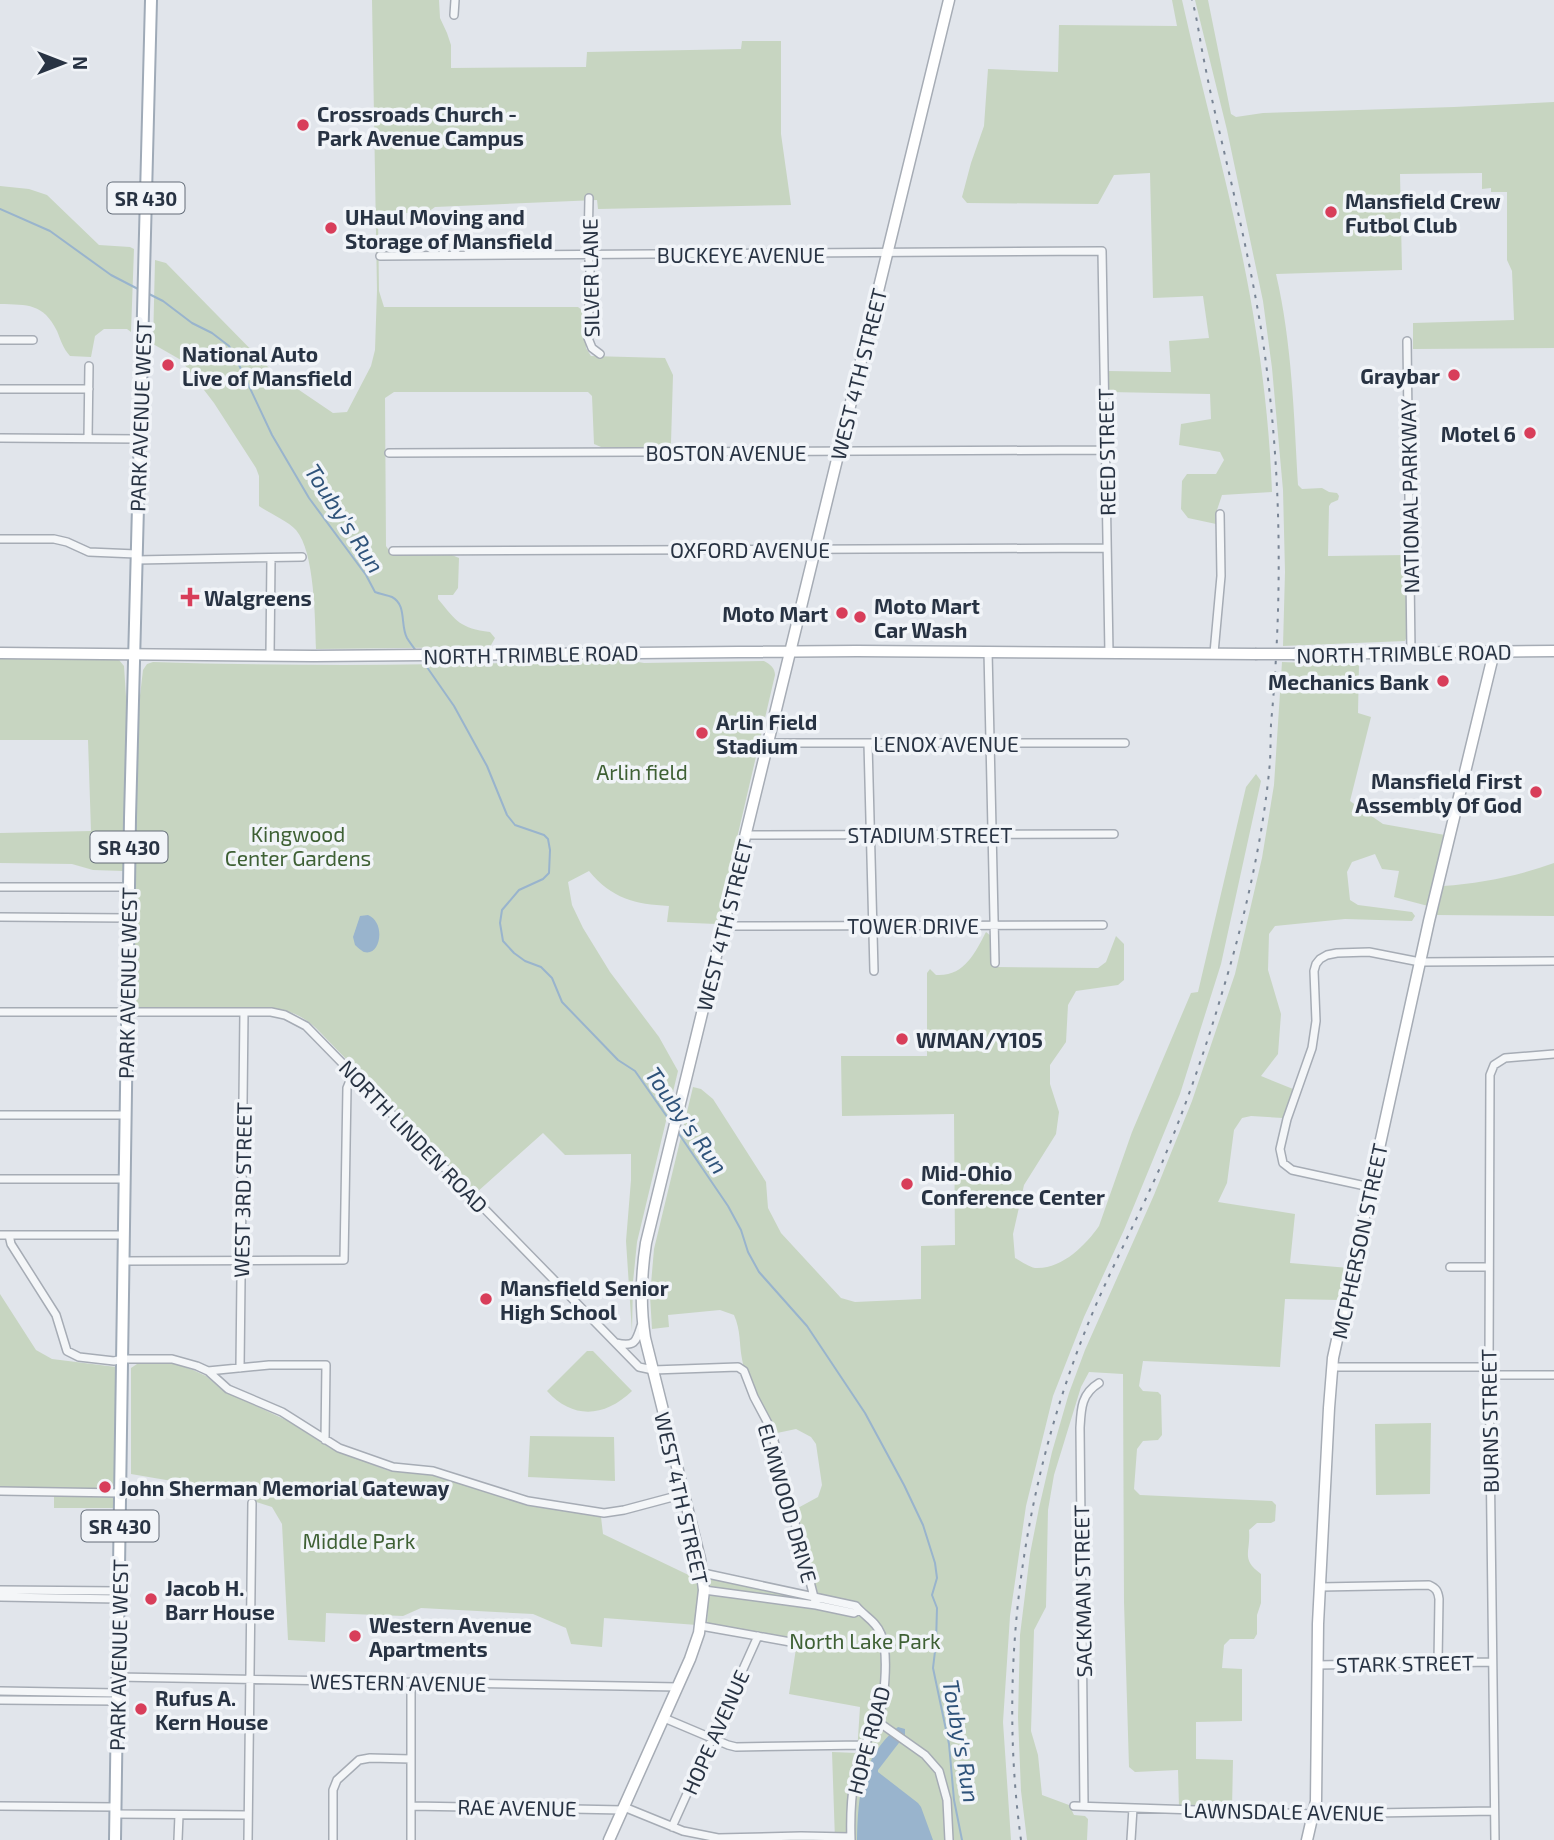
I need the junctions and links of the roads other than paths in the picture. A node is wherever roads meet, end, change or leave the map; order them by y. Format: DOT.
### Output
graph roads {
  1 [pos="151,0"];
  2 [pos="455,0"];
  3 [pos="949,0"];
  4 [pos="454,15"];
  5 [pos="589,198"];
  6 [pos="1102,251"];
  7 [pos="887,253"];
  8 [pos="588,255"];
  9 [pos="380,256"];
  10 [pos="0,340"];
  11 [pos="33,340"];
  12 [pos="1407,341"];
  13 [pos="600,354"];
  14 [pos="89,366"];
  15 [pos="0,389"];
  16 [pos="89,389"];
  17 [pos="0,438"];
  18 [pos="89,438"];
  19 [pos="139,439"];
  20 [pos="1106,450"];
  21 [pos="839,451"];
  22 [pos="389,453"];
  23 [pos="1220,514"];
  24 [pos="0,539"];
  25 [pos="1107,548"];
  26 [pos="815,549"];
  27 [pos="393,551"];
  28 [pos="136,557"];
  29 [pos="302,557"];
  30 [pos="271,558"];
  31 [pos="1554,651"];
  32 [pos="790,652"];
  33 [pos="988,652"];
  34 [pos="1411,652"];
  35 [pos="1494,652"];
  36 [pos="0,653"];
  37 [pos="134,653"];
  38 [pos="1109,653"];
  39 [pos="1214,653"];
  40 [pos="270,656"];
  41 [pos="990,742"];
  42 [pos="768,743"];
  43 [pos="867,743"];
  44 [pos="1125,743"];
  45 [pos="870,834"];
  46 [pos="992,834"];
  47 [pos="1114,834"];
  48 [pos="746,835"];
  49 [pos="0,887"];
  50 [pos="129,887"];
  51 [pos="0,917"];
  52 [pos="128,918"];
  53 [pos="872,924"];
  54 [pos="994,925"];
  55 [pos="1102,925"];
  56 [pos="723,926"];
  57 [pos="1554,961"];
  58 [pos="1420,962"];
  59 [pos="995,964"];
  60 [pos="874,971"];
  61 [pos="0,1012"];
  62 [pos="244,1012"];
  63 [pos="127,1013"];
  64 [pos="1554,1054"];
  65 [pos="356,1075"];
  66 [pos="0,1115"];
  67 [pos="125,1115"];
  68 [pos="0,1179"];
  69 [pos="124,1179"];
  70 [pos="1370,1187"];
  71 [pos="4,1235"];
  72 [pos="124,1235"];
  73 [pos="242,1260"];
  74 [pos="124,1261"];
  75 [pos="1450,1267"];
  76 [pos="1489,1267"];
  77 [pos="643,1321"];
  78 [pos="616,1343"];
  79 [pos="122,1360"];
  80 [pos="1332,1367"];
  81 [pos="237,1368"];
  82 [pos="653,1370"];
  83 [pos="208,1371"];
  84 [pos="1489,1371"];
  85 [pos="1554,1375"];
  86 [pos="1098,1383"];
  87 [pos="225,1386"];
  88 [pos="325,1440"];
  89 [pos="0,1491"];
  90 [pos="120,1493"];
  91 [pos="684,1494"];
  92 [pos="252,1503"];
  93 [pos="703,1573"];
  94 [pos="1320,1587"];
  95 [pos="0,1590"];
  96 [pos="119,1595"];
  97 [pos="704,1595"];
  98 [pos="0,1597"];
  99 [pos="815,1600"];
  100 [pos="701,1622"];
  101 [pos="758,1636"];
  102 [pos="796,1643"];
  103 [pos="1438,1662"];
  104 [pos="1492,1662"];
  105 [pos="1317,1665"];
  106 [pos="117,1677"];
  107 [pos="250,1679"];
  108 [pos="411,1682"];
  109 [pos="678,1687"];
  110 [pos="0,1692"];
  111 [pos="117,1697"];
  112 [pos="0,1700"];
  113 [pos="664,1717"];
  114 [pos="877,1721"];
  115 [pos="711,1738"];
  116 [pos="863,1745"];
  117 [pos="411,1759"];
  118 [pos="1084,1805"];
  119 [pos="0,1806"];
  120 [pos="411,1806"];
  121 [pos="1074,1806"];
  122 [pos="1133,1808"];
  123 [pos="623,1809"];
  124 [pos="116,1811"];
  125 [pos="1494,1811"];
  126 [pos="1314,1814"];
  127 [pos="179,1815"];
  128 [pos="248,1815"];
  129 [pos="672,1827"];
  130 [pos="718,1839"];
  131 [pos="850,1839"];
  132 [pos="115,1840"];
  133 [pos="178,1840"];
  134 [pos="248,1840"];
  135 [pos="333,1840"];
  136 [pos="411,1840"];
  137 [pos="609,1840"];
  138 [pos="949,1840"];
  139 [pos="1131,1840"];
  140 [pos="1307,1840"];
  141 [pos="1495,1840"];
  1 -- 19 [label="main road, PARK AVENUE WEST / SR 430"];
  2 -- 4 [label="street"];
  3 -- 7 [label="main road, WEST 4TH STREET"];
  5 -- 8 [label="street, SILVER LANE"];
  6 -- 7 [label="street, BUCKEYE AVENUE"];
  6 -- 20 [label="street, REED STREET"];
  7 -- 8 [label="street, BUCKEYE AVENUE"];
  7 -- 21 [label="main road, WEST 4TH STREET"];
  8 -- 9 [label="street, BUCKEYE AVENUE"];
  8 -- 13 [label="street, SILVER LANE"];
  10 -- 11 [label="street"];
  12 -- 34 [label="street, NATIONAL PARKWAY"];
  14 -- 16 [label="street"];
  15 -- 16 [label="street"];
  16 -- 18 [label="street"];
  17 -- 18 [label="street"];
  18 -- 19 [label="street"];
  19 -- 28 [label="main road, PARK AVENUE WEST / SR 430"];
  20 -- 21 [label="street, BOSTON AVENUE"];
  20 -- 25 [label="street, REED STREET"];
  21 -- 22 [label="street, BOSTON AVENUE"];
  21 -- 26 [label="main road, WEST 4TH STREET"];
  23 -- 39 [label="street"];
  24 -- 28 [label="street"];
  25 -- 26 [label="street, OXFORD AVENUE"];
  25 -- 38 [label="street, REED STREET"];
  26 -- 27 [label="street, OXFORD AVENUE"];
  26 -- 32 [label="main road, WEST 4TH STREET"];
  28 -- 30 [label="street"];
  28 -- 37 [label="main road, PARK AVENUE WEST / SR 430"];
  29 -- 30 [label="street"];
  30 -- 40 [label="street"];
  31 -- 35 [label="main road, NORTH TRIMBLE ROAD"];
  32 -- 33 [label="main road, NORTH TRIMBLE ROAD"];
  32 -- 40 [label="main road, NORTH TRIMBLE ROAD"];
  32 -- 42 [label="main road, WEST 4TH STREET"];
  33 -- 38 [label="main road, NORTH TRIMBLE ROAD"];
  33 -- 41 [label="street"];
  34 -- 35 [label="main road, NORTH TRIMBLE ROAD"];
  34 -- 39 [label="main road, NORTH TRIMBLE ROAD, bridge"];
  35 -- 58 [label="main road, MCPHERSON STREET"];
  36 -- 37 [label="main road, NORTH TRIMBLE ROAD"];
  37 -- 40 [label="main road, NORTH TRIMBLE ROAD"];
  37 -- 50 [label="main road, PARK AVENUE WEST / SR 430"];
  38 -- 39 [label="main road, NORTH TRIMBLE ROAD"];
  41 -- 43 [label="street, LENOX AVENUE"];
  41 -- 44 [label="street, LENOX AVENUE"];
  41 -- 46 [label="street"];
  42 -- 43 [label="street, LENOX AVENUE"];
  42 -- 48 [label="main road, WEST 4TH STREET"];
  43 -- 45 [label="street"];
  45 -- 46 [label="street, STADIUM STREET"];
  45 -- 48 [label="street, STADIUM STREET"];
  45 -- 53 [label="street"];
  46 -- 47 [label="street, STADIUM STREET"];
  46 -- 54 [label="street"];
  48 -- 56 [label="main road, WEST 4TH STREET"];
  49 -- 50 [label="street"];
  50 -- 52 [label="main road, PARK AVENUE WEST / SR 430"];
  51 -- 52 [label="street"];
  52 -- 63 [label="main road, PARK AVENUE WEST / SR 430"];
  53 -- 54 [label="street, TOWER DRIVE"];
  53 -- 56 [label="street, TOWER DRIVE"];
  53 -- 60 [label="street"];
  54 -- 55 [label="street, TOWER DRIVE"];
  54 -- 59 [label="street"];
  56 -- 77 [label="main road, WEST 4TH STREET"];
  57 -- 58 [label="street"];
  58 -- 70 [label="main road, MCPHERSON STREET"];
  58 -- 70 [label="street"];
  61 -- 63 [label="street, NORTH LINDEN ROAD"];
  62 -- 63 [label="street, NORTH LINDEN ROAD"];
  62 -- 65 [label="street, NORTH LINDEN ROAD"];
  62 -- 73 [label="street, WEST 3RD STREET"];
  63 -- 67 [label="main road, PARK AVENUE WEST / SR 430"];
  64 -- 76 [label="street, BURNS STREET"];
  65 -- 73 [label="street"];
  65 -- 78 [label="street, NORTH LINDEN ROAD"];
  66 -- 67 [label="street"];
  67 -- 69 [label="main road, PARK AVENUE WEST / SR 430"];
  68 -- 69 [label="street"];
  69 -- 72 [label="main road, PARK AVENUE WEST / SR 430"];
  70 -- 80 [label="main road, MCPHERSON STREET"];
  71 -- 72 [label="street"];
  71 -- 79 [label="street"];
  72 -- 74 [label="main road, PARK AVENUE WEST / SR 430"];
  73 -- 74 [label="street"];
  73 -- 81 [label="street, WEST 3RD STREET"];
  74 -- 79 [label="main road, PARK AVENUE WEST / SR 430"];
  75 -- 76 [label="street"];
  76 -- 84 [label="street, BURNS STREET"];
  77 -- 78 [label="street"];
  77 -- 82 [label="main road, WEST 4TH STREET"];
  78 -- 82 [label="street, NORTH LINDEN ROAD"];
  79 -- 83 [label="street"];
  79 -- 90 [label="main road, PARK AVENUE WEST / SR 430"];
  80 -- 84 [label="street"];
  80 -- 94 [label="main road, MCPHERSON STREET"];
  81 -- 83 [label="street"];
  81 -- 87 [label="street"];
  81 -- 88 [label="street"];
  82 -- 91 [label="main road, WEST 4TH STREET"];
  82 -- 99 [label="street, ELMWOOD DRIVE"];
  83 -- 87 [label="street"];
  84 -- 85 [label="street"];
  84 -- 104 [label="street, BURNS STREET"];
  86 -- 118 [label="street, SACKMAN STREET"];
  87 -- 88 [label="street"];
  88 -- 91 [label="street"];
  89 -- 90 [label="street"];
  90 -- 96 [label="main road, PARK AVENUE WEST / SR 430"];
  91 -- 93 [label="main road, WEST 4TH STREET"];
  92 -- 107 [label="street"];
  93 -- 97 [label="main road, WEST 4TH STREET"];
  93 -- 99 [label="street"];
  94 -- 103 [label="street"];
  94 -- 105 [label="main road, MCPHERSON STREET"];
  95 -- 96 [label="street"];
  96 -- 98 [label="street"];
  96 -- 106 [label="main road, PARK AVENUE WEST / SR 430"];
  97 -- 99 [label="street"];
  97 -- 100 [label="main road, WEST 4TH STREET"];
  99 -- 114 [label="street, HOPE ROAD"];
  100 -- 101 [label="street"];
  100 -- 109 [label="main road, WEST 4TH STREET"];
  101 -- 102 [label="street"];
  101 -- 115 [label="street, HOPE AVENUE"];
  103 -- 104 [label="street, STARK STREET"];
  103 -- 105 [label="street, STARK STREET"];
  104 -- 125 [label="street, BURNS STREET"];
  105 -- 126 [label="main road, MCPHERSON STREET"];
  106 -- 107 [label="street, WESTERN AVENUE"];
  106 -- 111 [label="main road, PARK AVENUE WEST / SR 430"];
  107 -- 108 [label="street, WESTERN AVENUE"];
  107 -- 128 [label="street"];
  108 -- 109 [label="street, WESTERN AVENUE"];
  108 -- 117 [label="street"];
  109 -- 113 [label="main road, WEST 4TH STREET"];
  110 -- 111 [label="street"];
  111 -- 112 [label="street"];
  111 -- 124 [label="main road, PARK AVENUE WEST / SR 430"];
  113 -- 115 [label="street"];
  113 -- 123 [label="main road, WEST 4TH STREET"];
  114 -- 116 [label="street, HOPE ROAD"];
  114 -- 138 [label="street"];
  115 -- 116 [label="street"];
  115 -- 129 [label="street, HOPE AVENUE"];
  116 -- 131 [label="street, HOPE ROAD"];
  117 -- 120 [label="street"];
  117 -- 135 [label="street"];
  118 -- 121 [label="street, LAWNSDALE AVENUE"];
  118 -- 122 [label="street, LAWNSDALE AVENUE"];
  119 -- 124 [label="street"];
  120 -- 123 [label="street, RAE AVENUE"];
  120 -- 136 [label="street"];
  122 -- 126 [label="street, LAWNSDALE AVENUE"];
  122 -- 139 [label="street"];
  123 -- 129 [label="street, RAE AVENUE"];
  123 -- 137 [label="main road, WEST 4TH STREET"];
  124 -- 127 [label="street"];
  124 -- 132 [label="main road, PARK AVENUE WEST / SR 430"];
  125 -- 126 [label="street, LAWNSDALE AVENUE"];
  125 -- 141 [label="street, BURNS STREET"];
  126 -- 140 [label="main road, MCPHERSON STREET"];
  127 -- 128 [label="street"];
  127 -- 133 [label="street"];
  128 -- 134 [label="street"];
  129 -- 130 [label="street, RAE AVENUE"];
  130 -- 131 [label="street, RAE AVENUE"];
}
